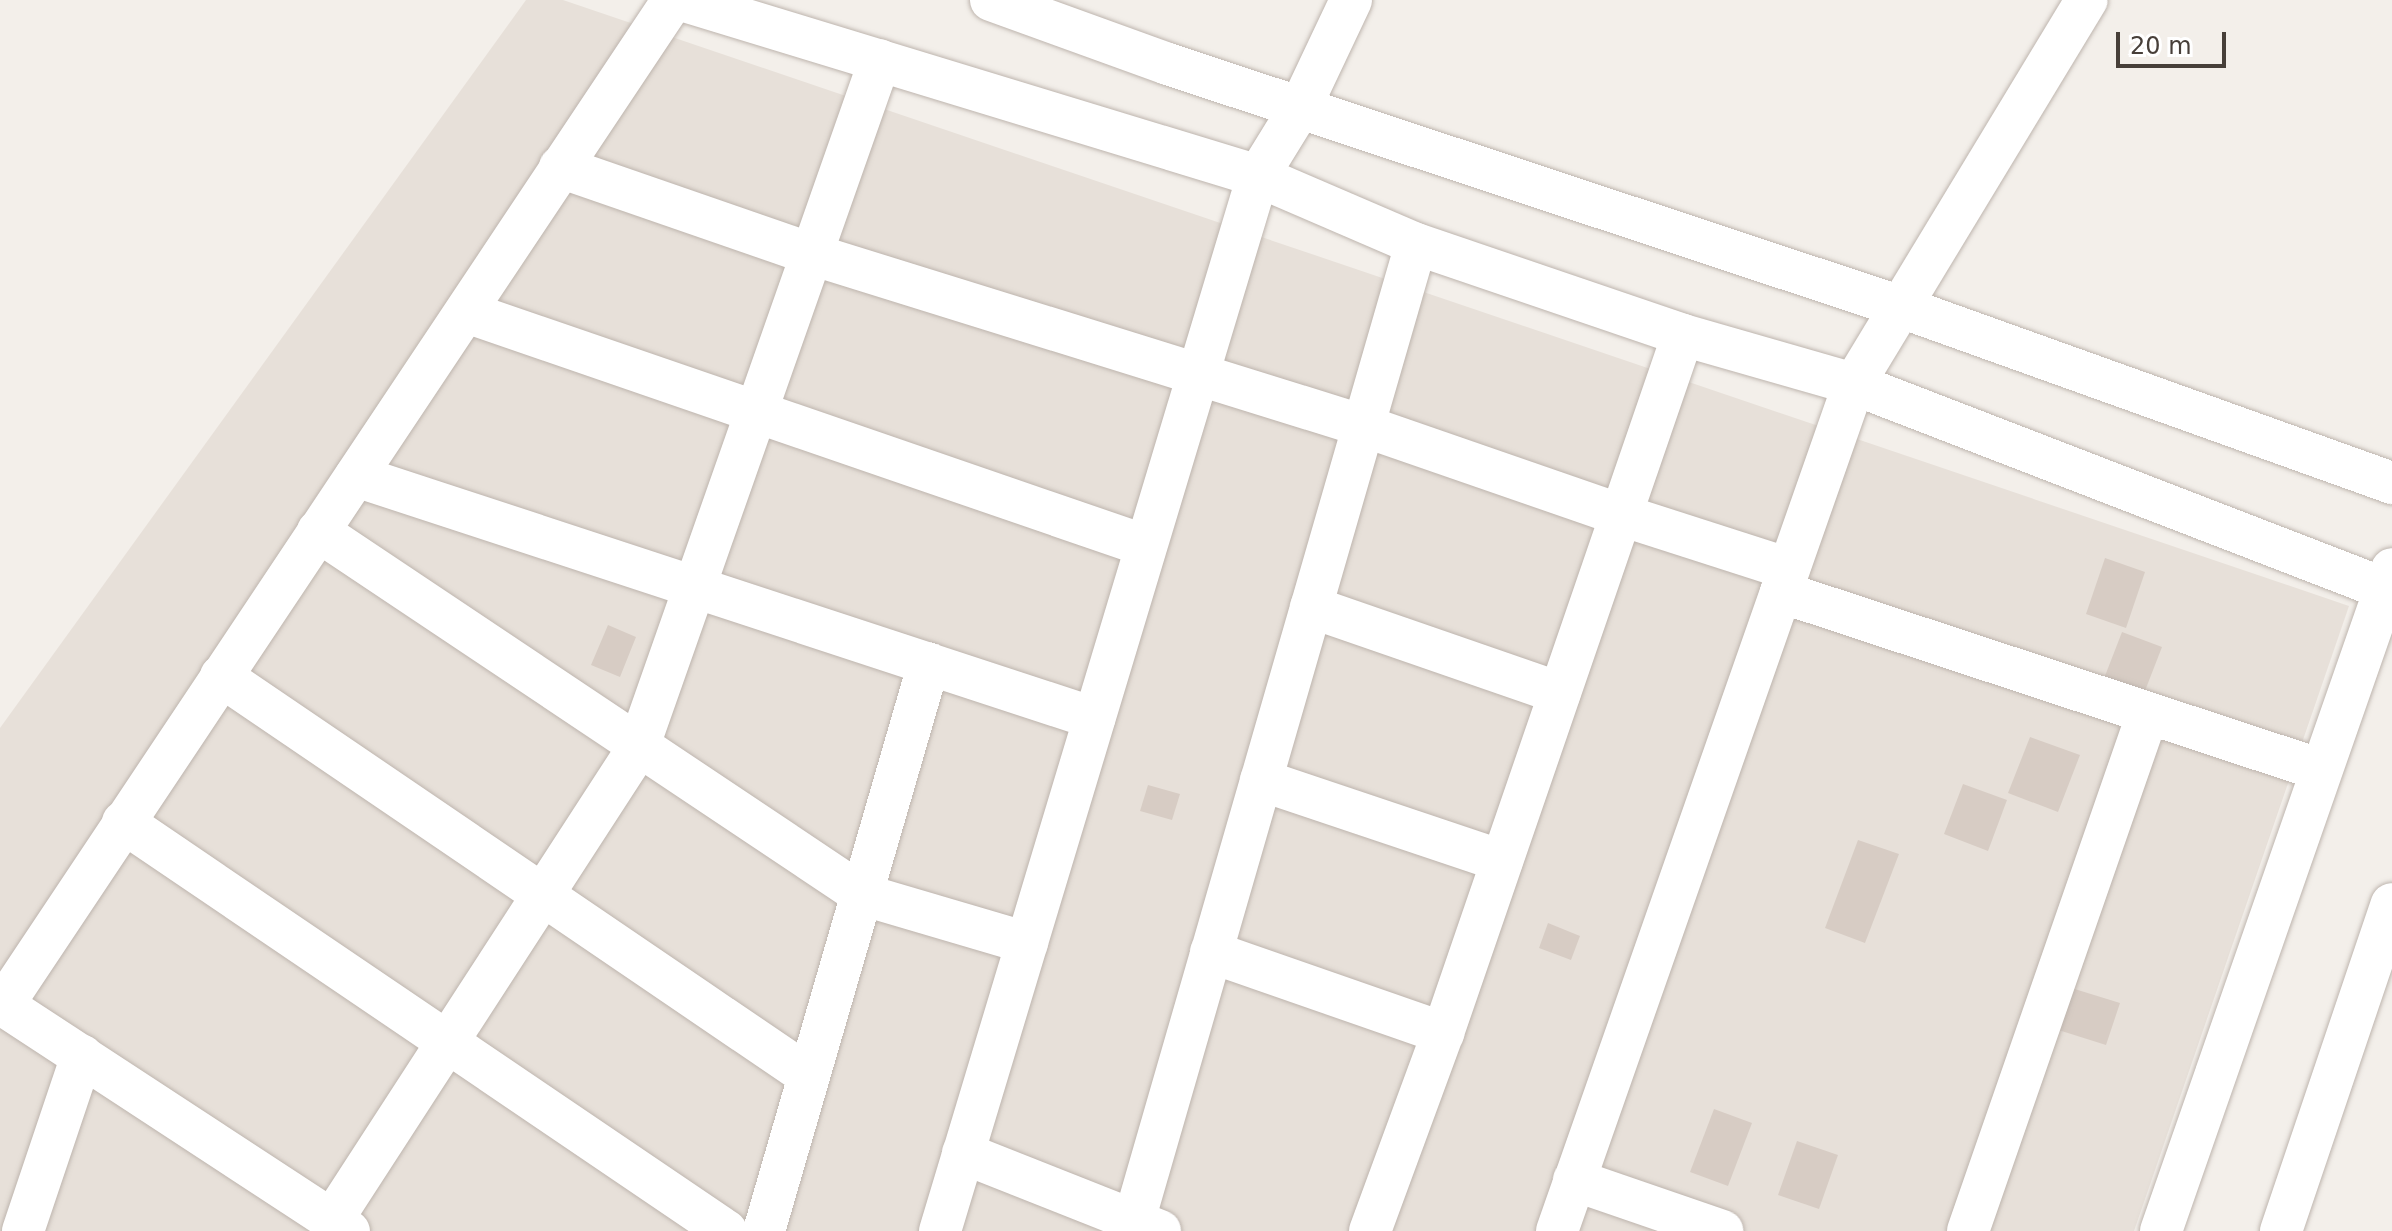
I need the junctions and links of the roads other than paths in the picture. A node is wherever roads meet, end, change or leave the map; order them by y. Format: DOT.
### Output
graph roads {
  1 [pos="673,0"];
  2 [pos="681,0"];
  3 [pos="991,0"];
  4 [pos="1351,0"];
  5 [pos="2087,0"];
  6 [pos="880,60"];
  7 [pos="1301,106"];
  8 [pos="560,167"];
  9 [pos="1258,176"];
  10 [pos="1416,244"];
  11 [pos="811,254"];
  12 [pos="1901,307"];
  13 [pos="466,312"];
  14 [pos="1683,335"];
  15 [pos="1198,375"];
  16 [pos="1854,384"];
  17 [pos="756,413"];
  18 [pos="1364,426"];
  19 [pos="356,476"];
  20 [pos="2392,483"];
  21 [pos="1621,515"];
  22 [pos="318,531"];
  23 [pos="1146,546"];
  24 [pos="2388,579"];
  25 [pos="1785,580"];
  26 [pos="695,586"];
  27 [pos="1311,607"];
  28 [pos="929,663"];
  29 [pos="221,676"];
  30 [pos="1560,693"];
  31 [pos="2148,713"];
  32 [pos="1094,718"];
  33 [pos="638,748"];
  34 [pos="2321,770"];
  35 [pos="1261,780"];
  36 [pos="123,822"];
  37 [pos="1502,861"];
  38 [pos="861,894"];
  39 [pos="541,896"];
  40 [pos="2392,904"];
  41 [pos="1027,943"];
  42 [pos="1211,952"];
  43 [pos="1,1004"];
  44 [pos="1443,1033"];
  45 [pos="446,1043"];
  46 [pos="82,1056"];
  47 [pos="809,1076"];
  48 [pos="963,1153"];
  49 [pos="1574,1180"];
  50 [pos="340,1225"];
  51 [pos="1142,1228"];
  52 [pos="23,1231"];
  53 [pos="726,1231"];
  54 [pos="764,1231"];
  55 [pos="940,1231"];
  56 [pos="1370,1231"];
  57 [pos="1557,1231"];
  58 [pos="1722,1231"];
  59 [pos="1968,1231"];
  60 [pos="2161,1231"];
  61 [pos="2281,1231"];
  1 -- 8 [label="street"];
  2 -- 6 [label="street"];
  3 -- 7 [label="street"];
  4 -- 7 [label="street"];
  5 -- 12 [label="street"];
  6 -- 9 [label="street"];
  6 -- 11 [label="street"];
  7 -- 9 [label="street"];
  7 -- 12 [label="street"];
  8 -- 11 [label="street"];
  8 -- 13 [label="street"];
  9 -- 10 [label="street"];
  9 -- 15 [label="street"];
  10 -- 14 [label="street"];
  10 -- 18 [label="street"];
  11 -- 15 [label="street"];
  11 -- 17 [label="street"];
  12 -- 16 [label="street"];
  12 -- 20 [label="street"];
  13 -- 17 [label="street"];
  13 -- 19 [label="street"];
  14 -- 16 [label="street"];
  14 -- 21 [label="street"];
  15 -- 18 [label="street"];
  15 -- 23 [label="street"];
  16 -- 24 [label="street"];
  16 -- 25 [label="street"];
  17 -- 23 [label="street"];
  17 -- 26 [label="street"];
  18 -- 21 [label="street"];
  18 -- 27 [label="street"];
  19 -- 22 [label="street"];
  19 -- 26 [label="street"];
  21 -- 25 [label="street"];
  21 -- 30 [label="street"];
  22 -- 29 [label="street"];
  22 -- 33 [label="street"];
  23 -- 32 [label="street"];
  24 -- 34 [label="street"];
  25 -- 31 [label="street"];
  25 -- 49 [label="street"];
  26 -- 28 [label="street"];
  26 -- 33 [label="street"];
  27 -- 30 [label="street"];
  27 -- 35 [label="street"];
  28 -- 32 [label="street"];
  28 -- 38 [label="street"];
  29 -- 36 [label="street"];
  29 -- 39 [label="street"];
  30 -- 37 [label="street"];
  31 -- 34 [label="street"];
  31 -- 59 [label="street"];
  32 -- 41 [label="street"];
  33 -- 38 [label="street"];
  33 -- 39 [label="street"];
  34 -- 60 [label="street"];
  35 -- 37 [label="street"];
  35 -- 42 [label="street"];
  36 -- 43 [label="street"];
  36 -- 45 [label="street"];
  37 -- 44 [label="street"];
  38 -- 41 [label="street"];
  38 -- 47 [label="street"];
  39 -- 45 [label="street"];
  39 -- 47 [label="street"];
  40 -- 61 [label="street"];
  41 -- 48 [label="street"];
  42 -- 44 [label="street"];
  42 -- 51 [label="street"];
  43 -- 46 [label="street"];
  44 -- 56 [label="street"];
  45 -- 50 [label="street"];
  45 -- 53 [label="street"];
  46 -- 50 [label="street"];
  46 -- 52 [label="street"];
  47 -- 54 [label="street"];
  48 -- 51 [label="street"];
  48 -- 55 [label="street"];
  49 -- 57 [label="street"];
  49 -- 58 [label="street"];
}
